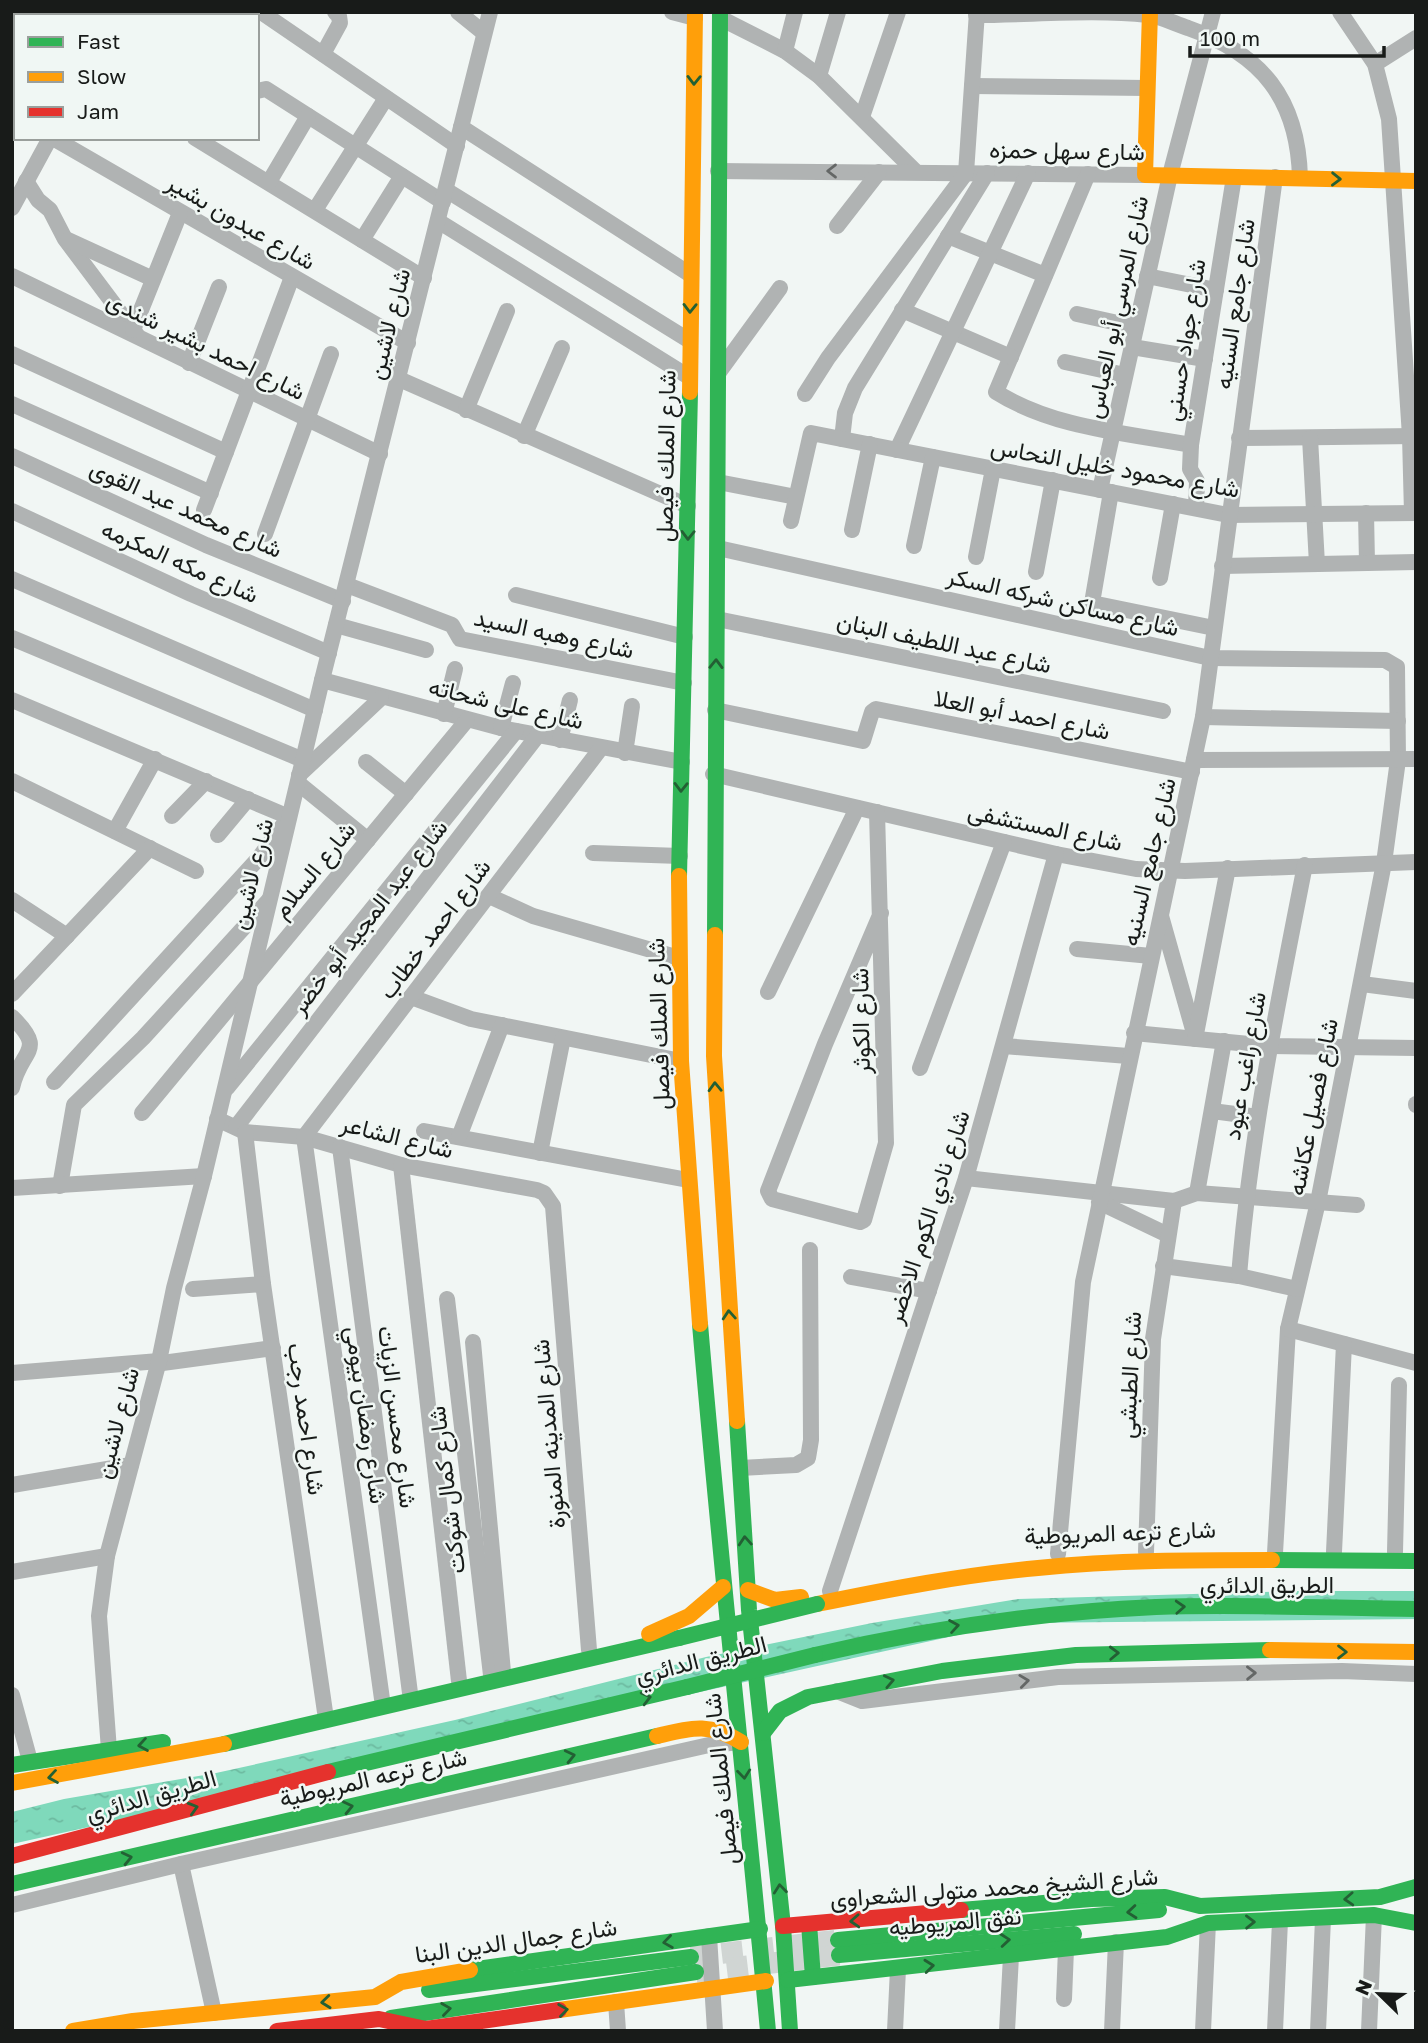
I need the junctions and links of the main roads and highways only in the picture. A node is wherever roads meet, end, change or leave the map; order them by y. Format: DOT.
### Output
graph roads {
  1 [pos="1150,14"];
  2 [pos="695,15"];
  3 [pos="720,15"];
  4 [pos="1416,181"];
  5 [pos="692,221"];
  6 [pos="718,221"];
  7 [pos="679,880"];
  8 [pos="712,881"];
  9 [pos="1416,1552"];
  10 [pos="1416,1561"];
  11 [pos="723,1587"];
  12 [pos="748,1590"];
  13 [pos="1416,1609"];
  14 [pos="1416,1652"];
  15 [pos="763,1733"];
  16 [pos="741,1742"];
  17 [pos="12,1765"];
  18 [pos="12,1783"];
  19 [pos="12,1856"];
  20 [pos="83,1869"];
  21 [pos="12,1884"];
  22 [pos="1416,1886"];
  23 [pos="86,1887"];
  24 [pos="1416,1896"];
  25 [pos="1380,1897"];
  26 [pos="1200,1906"];
  27 [pos="1416,1914"];
  28 [pos="1378,1916"];
  29 [pos="1204,1923"];
  30 [pos="1416,1923"];
  31 [pos="809,1924"];
  32 [pos="783,1926"];
  33 [pos="760,1929"];
  34 [pos="813,1977"];
  35 [pos="788,1980"];
  36 [pos="766,1981"];
  37 [pos="375,1997"];
  38 [pos="521,2023"];
  39 [pos="380,2025"];
  40 [pos="453,2028"];
  41 [pos="302,2029"];
  42 [pos="73,2031"];
  43 [pos="277,2031"];
  44 [pos="768,2031"];
  45 [pos="790,2031"];
  1 -- 4 [label="main road, شارع سهل حمزه, one-way"];
  2 -- 5 [label="main road, شارع الملك فيصل, one-way"];
  3 -- 6 [label="main road, شارع الملك فيصل"];
  5 -- 6 [label="main road"];
  5 -- 7 [label="main road, شارع الملك فيصل, one-way"];
  8 -- 6 [label="main road, شارع الملك فيصل, one-way"];
  7 -- 8 [label="main road"];
  7 -- 11 [label="main road, شارع الملك فيصل"];
  12 -- 8 [label="main road, شارع الملك فيصل, one-way"];
  9 -- 12 [label="main road, شارع ترعه المريوطية"];
  10 -- 18 [label="main road, الطريق الدائري, one-way, bridge"];
  11 -- 16 [label="main road, شارع الملك فيصل, bridge"];
  11 -- 17 [label="main road, one-way"];
  12 -- 15 [label="main road, شارع الملك فيصل, bridge"];
  19 -- 13 [label="main road, الطريق الدائري, one-way, bridge"];
  15 -- 14 [label="main road, one-way"];
  32 -- 15 [label="main road, شارع الملك فيصل, one-way"];
  20 -- 16 [label="main road, شارع ترعه المريوطية, one-way"];
  16 -- 33 [label="main road, شارع الملك فيصل, one-way"];
  20 -- 21 [label="main road, شارع ترعه المريوطية"];
  20 -- 23 [label="main road"];
  22 -- 25 [label="main road, شارع الشيخ محمد متولى الشعراوى"];
  24 -- 25 [label="main road"];
  25 -- 26 [label="main road, شارع الشيخ محمد متولى الشعراوى, one-way"];
  26 -- 29 [label="main road, نفق المريوطيه, one-way"];
  26 -- 31 [label="main road, شارع الشيخ محمد متولى الشعراوى, one-way"];
  27 -- 28 [label="main road"];
  29 -- 28 [label="main road, one-way"];
  28 -- 30 [label="main road"];
  34 -- 29 [label="main road, one-way"];
  31 -- 32 [label="main road, شارع الشيخ محمد متولى الشعراوى"];
  31 -- 34 [label="main road"];
  32 -- 35 [label="main road, شارع الملك فيصل"];
  33 -- 36 [label="main road, شارع الملك فيصل"];
  33 -- 37 [label="main road, شارع جمال الدين البنا, one-way"];
  34 -- 35 [label="main road"];
  35 -- 45 [label="main road, شارع الملك فيصل"];
  38 -- 36 [label="main road, one-way"];
  36 -- 44 [label="main road, شارع الملك فيصل"];
  39 -- 37 [label="main road, one-way"];
  37 -- 42 [label="main road, شارع جمال الدين البنا, one-way"];
  38 -- 40 [label="main road"];
  39 -- 40 [label="main road"];
  39 -- 41 [label="main road"];
  41 -- 43 [label="main road"];
}
